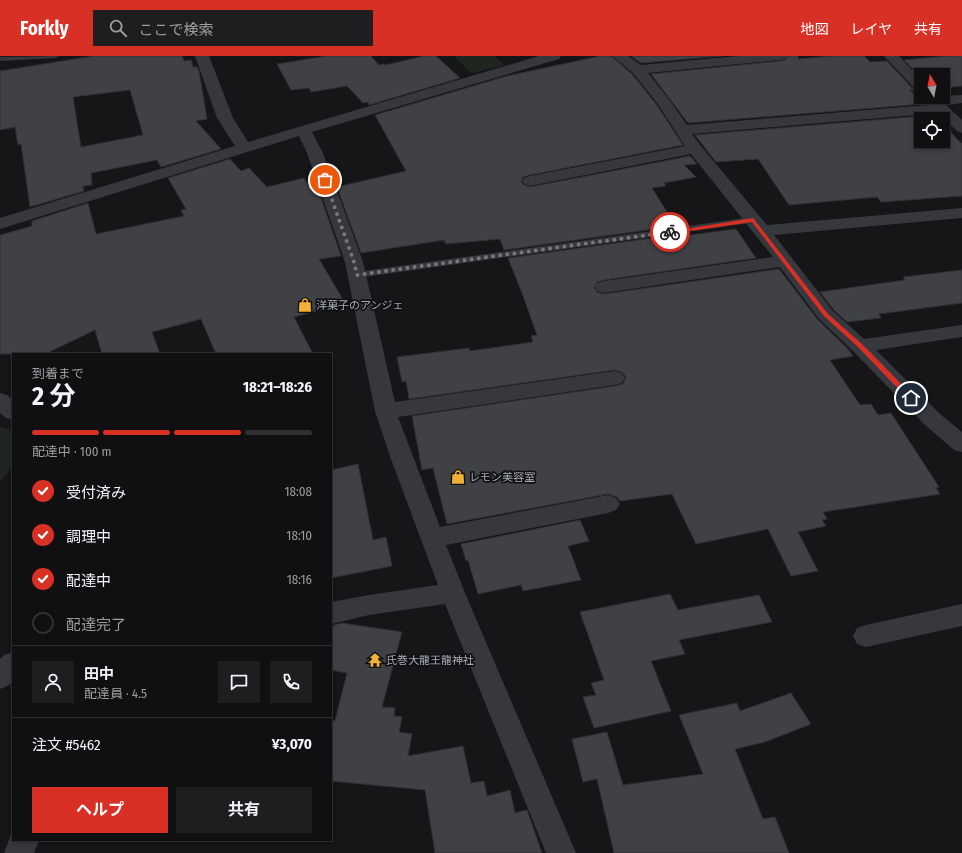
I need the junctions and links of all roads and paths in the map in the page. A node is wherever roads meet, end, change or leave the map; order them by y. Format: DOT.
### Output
graph roads {
  1 [pos="55,56"];
  2 [pos="202,56"];
  3 [pos="554,56"];
  4 [pos="618,56"];
  5 [pos="780,56"];
  6 [pos="891,56"];
  7 [pos="15,57"];
  8 [pos="0,59"];
  9 [pos="638,70"];
  10 [pos="914,80"];
  11 [pos="962,99"];
  12 [pos="950,100"];
  13 [pos="917,104"];
  14 [pos="937,104"];
  15 [pos="962,128"];
  16 [pos="303,130"];
  17 [pos="682,130"];
  18 [pos="245,149"];
  19 [pos="695,149"];
  20 [pos="530,181"];
  21 [pos="962,213"];
  22 [pos="0,224"];
  23 [pos="758,225"];
  24 [pos="785,261"];
  25 [pos="357,275"];
  26 [pos="604,287"];
  27 [pos="962,331"];
  28 [pos="860,346"];
  29 [pos="616,378"];
  30 [pos="0,400"];
  31 [pos="386,411"];
  32 [pos="12,412"];
  33 [pos="962,444"];
  34 [pos="608,504"];
  35 [pos="432,538"];
  36 [pos="453,593"];
  37 [pos="332,613"];
  38 [pos="962,615"];
  39 [pos="866,636"];
  40 [pos="12,665"];
  41 [pos="0,677"];
  42 [pos="24,841"];
  43 [pos="19,853"];
  44 [pos="561,853"];
  1 -- 7 [label="lane"];
  2 -- 18 [label="street"];
  3 -- 16 [label="street"];
  4 -- 9 [label="street"];
  5 -- 9 [label="street"];
  6 -- 10 [label="street"];
  7 -- 8 [label="lane"];
  9 -- 17 [label="street"];
  11 -- 12 [label="street"];
  13 -- 17 [label="street"];
  14 -- 15 [label="street"];
  16 -- 18 [label="street"];
  16 -- 25 [label="street"];
  17 -- 19 [label="street"];
  18 -- 22 [label="street"];
  19 -- 20 [label="street"];
  19 -- 23 [label="street"];
  21 -- 23 [label="street"];
  23 -- 24 [label="street"];
  23 -- 25 [label="lane"];
  24 -- 26 [label="street"];
  24 -- 28 [label="street"];
  25 -- 31 [label="street"];
  27 -- 28 [label="street"];
  28 -- 33 [label="street"];
  29 -- 31 [label="street"];
  30 -- 32 [label="street"];
  31 -- 35 [label="street"];
  34 -- 35 [label="street"];
  35 -- 36 [label="street"];
  36 -- 37 [label="street"];
  36 -- 44 [label="street"];
  38 -- 39 [label="street"];
  40 -- 41 [label="street"];
  42 -- 43 [label="street"];
}
